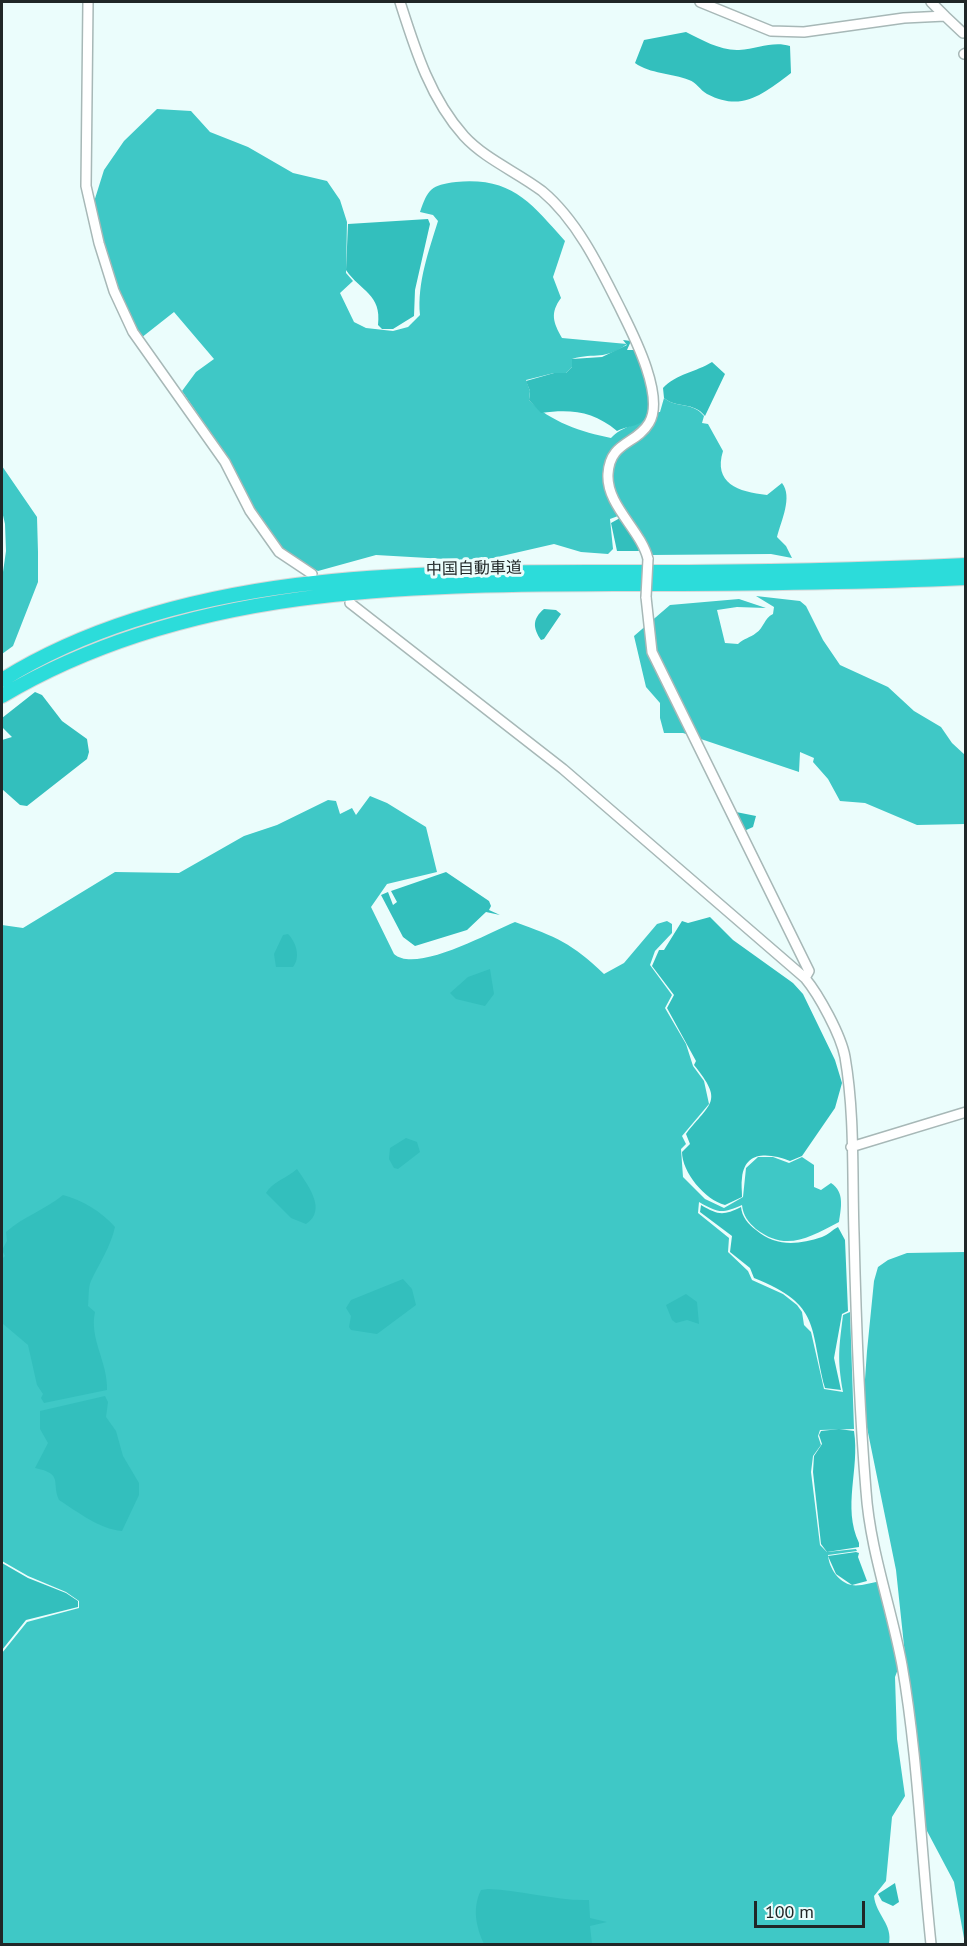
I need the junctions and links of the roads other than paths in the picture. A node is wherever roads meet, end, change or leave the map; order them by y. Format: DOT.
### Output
graph roads {
  1 [pos="88,2"];
  2 [pos="400,2"];
  3 [pos="700,2"];
  4 [pos="931,2"];
  5 [pos="945,16"];
  6 [pos="963,33"];
  7 [pos="966,565"];
  8 [pos="312,574"];
  9 [pos="966,578"];
  10 [pos="350,603"];
  11 [pos="2,680"];
  12 [pos="2,696"];
  13 [pos="805,978"];
  14 [pos="966,1112"];
  15 [pos="851,1147"];
  16 [pos="931,1944"];
  1 -- 8 [label="street"];
  2 -- 13 [label="street, bridge"];
  3 -- 5 [label="street"];
  4 -- 5 [label="street"];
  5 -- 6 [label="street"];
  7 -- 11 [label="highway, 中国自動車道"];
  9 -- 12 [label="highway, 中国自動車道"];
  10 -- 13 [label="street"];
  13 -- 15 [label="street"];
  14 -- 15 [label="street"];
  15 -- 16 [label="street"];
}
